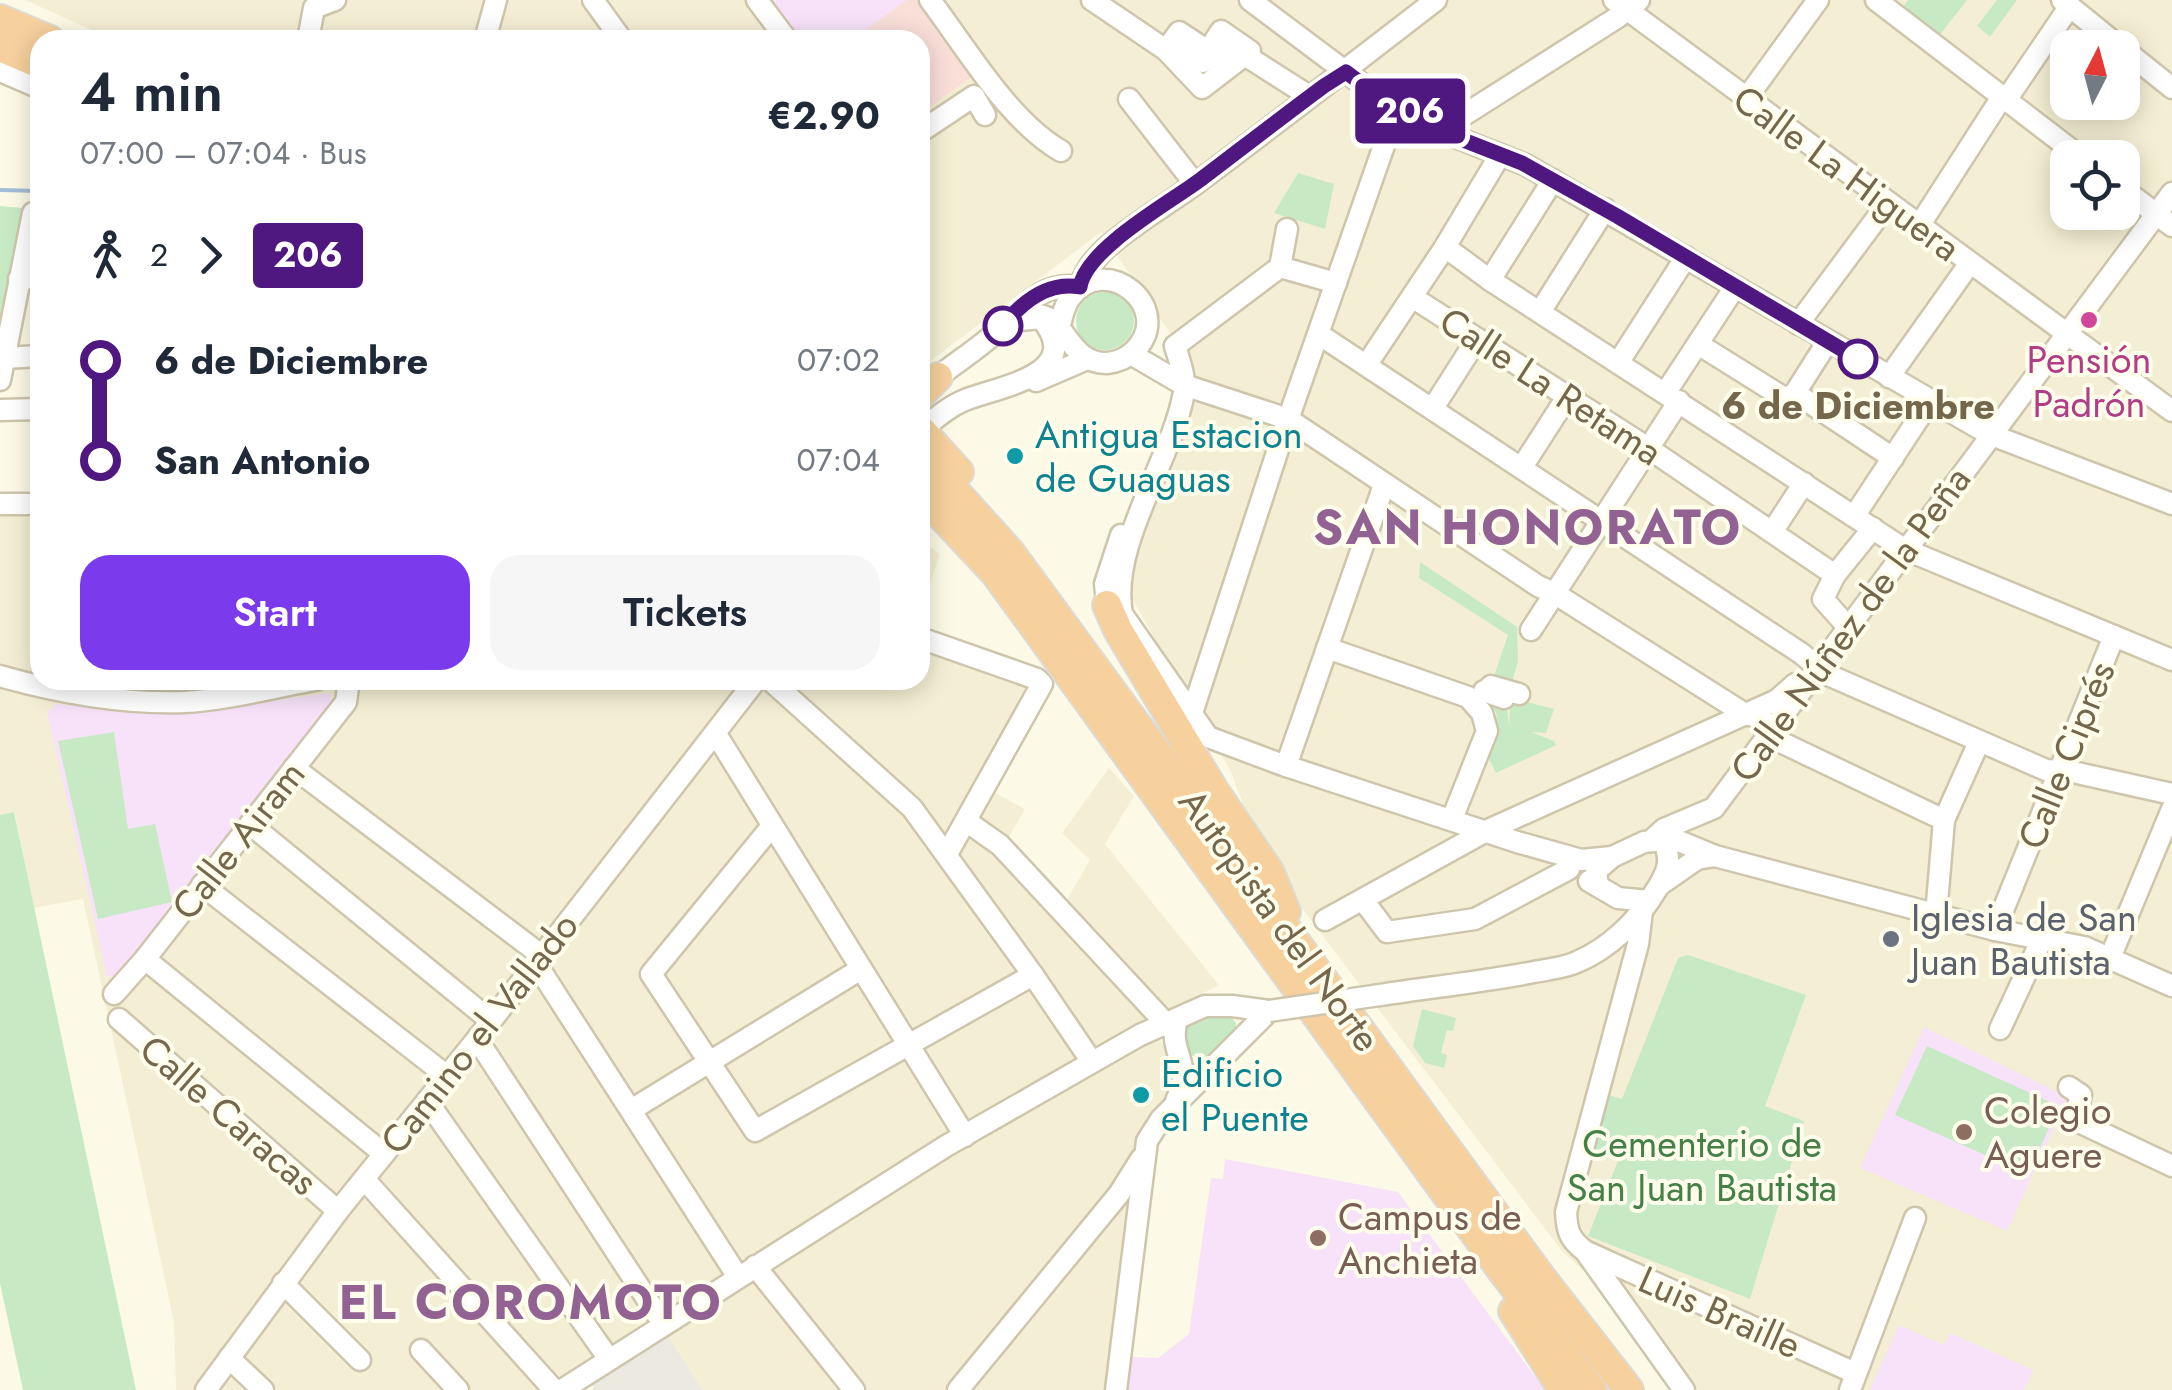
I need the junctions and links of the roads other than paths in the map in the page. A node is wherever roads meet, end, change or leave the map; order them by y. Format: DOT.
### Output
graph roads {
  1 [pos="335,0"];
  2 [pos="496,0"];
  3 [pos="757,0"];
  4 [pos="930,0"];
  5 [pos="1092,0"];
  6 [pos="1250,0"];
  7 [pos="1436,0"];
  8 [pos="1818,0"];
  9 [pos="1876,0"];
  10 [pos="602,3"];
  11 [pos="2066,3"];
  12 [pos="1627,4"];
  13 [pos="0,18"];
  14 [pos="310,30"];
  15 [pos="487,30"];
  16 [pos="617,30"];
  17 [pos="780,30"];
  18 [pos="2100,30"];
  19 [pos="30,31"];
  20 [pos="0,47"];
  21 [pos="30,60"];
  22 [pos="2140,62"];
  23 [pos="0,71"];
  24 [pos="1346,72"];
  25 [pos="30,84"];
  26 [pos="2172,88"];
  27 [pos="1309,96"];
  28 [pos="2004,98"];
  29 [pos="1129,99"];
  30 [pos="1746,99"];
  31 [pos="985,116"];
  32 [pos="1433,124"];
  33 [pos="930,125"];
  34 [pos="2059,140"];
  35 [pos="1061,151"];
  36 [pos="1500,154"];
  37 [pos="1553,180"];
  38 [pos="1195,184"];
  39 [pos="2172,193"];
  40 [pos="2140,202"];
  41 [pos="1888,203"];
  42 [pos="1605,209"];
  43 [pos="1139,220"];
  44 [pos="2164,220"];
  45 [pos="1919,226"];
  46 [pos="1287,229"];
  47 [pos="1445,247"];
  48 [pos="1686,257"];
  49 [pos="1970,263"];
  50 [pos="1280,266"];
  51 [pos="29,278"];
  52 [pos="1490,280"];
  53 [pos="1336,283"];
  54 [pos="1129,286"];
  55 [pos="1735,286"];
  56 [pos="1080,287"];
  57 [pos="1042,291"];
  58 [pos="1412,297"];
  59 [pos="1145,308"];
  60 [pos="1540,312"];
  61 [pos="1011,324"];
  62 [pos="1798,324"];
  63 [pos="1061,332"];
  64 [pos="1320,334"];
  65 [pos="2066,334"];
  66 [pos="1477,338"];
  67 [pos="1828,341"];
  68 [pos="1698,344"];
  69 [pos="1174,346"];
  70 [pos="1130,354"];
  71 [pos="30,357"];
  72 [pos="4,358"];
  73 [pos="1087,359"];
  74 [pos="1618,363"];
  75 [pos="1368,364"];
  76 [pos="1889,377"];
  77 [pos="0,380"];
  78 [pos="930,382"];
  79 [pos="1019,382"];
  80 [pos="1184,385"];
  81 [pos="1795,394"];
  82 [pos="1216,396"];
  83 [pos="1567,397"];
  84 [pos="1672,397"];
  85 [pos="1930,401"];
  86 [pos="30,408"];
  87 [pos="1433,408"];
  88 [pos="1177,409"];
  89 [pos="0,410"];
  90 [pos="2172,411"];
  91 [pos="1288,420"];
  92 [pos="930,425"];
  93 [pos="1989,434"];
  94 [pos="1648,448"];
  95 [pos="932,458"];
  96 [pos="1893,458"];
  97 [pos="1522,467"];
  98 [pos="1804,483"];
  99 [pos="1384,485"];
  100 [pos="0,504"];
  101 [pos="30,504"];
  102 [pos="930,504"];
  103 [pos="2172,504"];
  104 [pos="1602,520"];
  105 [pos="1864,522"];
  106 [pos="930,523"];
  107 [pos="1772,532"];
  108 [pos="1904,549"];
  109 [pos="1835,575"];
  110 [pos="1554,593"];
  111 [pos="1107,605"];
  112 [pos="1847,626"];
  113 [pos="1531,630"];
  114 [pos="2114,636"];
  115 [pos="930,642"];
  116 [pos="1327,648"];
  117 [pos="2172,660"];
  118 [pos="1810,661"];
  119 [pos="0,676"];
  120 [pos="30,685"];
  121 [pos="111,690"];
  122 [pos="203,690"];
  123 [pos="348,690"];
  124 [pos="749,690"];
  125 [pos="781,690"];
  126 [pos="1483,694"];
  127 [pos="1519,694"];
  128 [pos="1095,708"];
  129 [pos="1192,712"];
  130 [pos="1745,714"];
  131 [pos="1770,732"];
  132 [pos="716,734"];
  133 [pos="1979,742"];
  134 [pos="1286,766"];
  135 [pos="294,768"];
  136 [pos="2060,771"];
  137 [pos="2172,794"];
  138 [pos="2172,809"];
  139 [pos="1452,819"];
  140 [pos="1944,820"];
  141 [pos="966,822"];
  142 [pos="250,824"];
  143 [pos="772,826"];
  144 [pos="1488,830"];
  145 [pos="1658,839"];
  146 [pos="1517,842"];
  147 [pos="947,854"];
  148 [pos="1715,856"];
  149 [pos="1612,857"];
  150 [pos="1569,869"];
  151 [pos="202,885"];
  152 [pos="1598,886"];
  153 [pos="1363,900"];
  154 [pos="1645,906"];
  155 [pos="1936,914"];
  156 [pos="1325,920"];
  157 [pos="1995,930"];
  158 [pos="2042,939"];
  159 [pos="1298,946"];
  160 [pos="1599,950"];
  161 [pos="2110,958"];
  162 [pos="145,959"];
  163 [pos="538,959"];
  164 [pos="1630,966"];
  165 [pos="860,969"];
  166 [pos="1033,974"];
  167 [pos="2172,986"];
  168 [pos="114,994"];
  169 [pos="1232,1006"];
  170 [pos="1269,1011"];
  171 [pos="120,1019"];
  172 [pos="491,1020"];
  173 [pos="2000,1029"];
  174 [pos="1140,1036"];
  175 [pos="1175,1036"];
  176 [pos="1243,1036"];
  177 [pos="477,1039"];
  178 [pos="909,1045"];
  179 [pos="1220,1058"];
  180 [pos="708,1061"];
  181 [pos="1092,1062"];
  182 [pos="447,1076"];
  183 [pos="2070,1087"];
  184 [pos="428,1101"];
  185 [pos="1173,1106"];
  186 [pos="631,1110"];
  187 [pos="965,1136"];
  188 [pos="1144,1153"];
  189 [pos="384,1154"];
  190 [pos="2172,1166"];
  191 [pos="365,1180"];
  192 [pos="1120,1194"];
  193 [pos="1140,1205"];
  194 [pos="338,1211"];
  195 [pos="1915,1218"];
  196 [pos="1585,1251"];
  197 [pos="1500,1268"];
  198 [pos="746,1271"];
  199 [pos="1655,1282"];
  200 [pos="283,1283"];
  201 [pos="1626,1310"];
  202 [pos="664,1325"];
  203 [pos="421,1350"];
  204 [pos="1599,1352"];
  205 [pos="229,1358"];
  206 [pos="360,1360"];
  207 [pos="609,1360"];
  208 [pos="1852,1381"];
  209 [pos="206,1390"];
  210 [pos="263,1390"];
  211 [pos="458,1390"];
  212 [pos="558,1390"];
  213 [pos="854,1390"];
  214 [pos="958,1390"];
  215 [pos="1116,1390"];
  216 [pos="1562,1390"];
  217 [pos="1592,1390"];
  218 [pos="1629,1390"];
  219 [pos="1650,1390"];
  220 [pos="1684,1390"];
  1 -- 14 [label="street"];
  2 -- 15 [label="street"];
  3 -- 17 [label="street"];
  4 -- 35 [label="street"];
  5 -- 27 [label="street"];
  6 -- 24 [label="street"];
  7 -- 24 [label="street"];
  8 -- 30 [label="street"];
  9 -- 28 [label="street"];
  10 -- 16 [label="street"];
  11 -- 18 [label="street"];
  11 -- 28 [label="street"];
  12 -- 30 [label="street, Calle La Higuera"];
  12 -- 32 [label="street"];
  13 -- 19 [label="highway"];
  20 -- 21 [label="highway"];
  22 -- 26 [label="street"];
  23 -- 25 [label="street"];
  24 -- 27 [label="street"];
  24 -- 32 [label="street"];
  27 -- 38 [label="street"];
  28 -- 34 [label="street"];
  28 -- 45 [label="street"];
  29 -- 38 [label="street"];
  30 -- 41 [label="street, Calle La Higuera"];
  31 -- 33 [label="street"];
  32 -- 36 [label="street"];
  32 -- 53 [label="street"];
  36 -- 37 [label="street"];
  36 -- 47 [label="street"];
  37 -- 42 [label="street"];
  37 -- 52 [label="street"];
  38 -- 43 [label="street"];
  38 -- 54 [label="street"];
  39 -- 44 [label="street, Calle Núñez de la Peña"];
  40 -- 44 [label="street"];
  41 -- 45 [label="street, Calle La Higuera"];
  41 -- 62 [label="street"];
  42 -- 48 [label="street"];
  42 -- 60 [label="street"];
  43 -- 56 [label="street"];
  43 -- 57 [label="street"];
  44 -- 65 [label="street, Calle Núñez de la Peña"];
  45 -- 49 [label="street, Calle La Higuera"];
  46 -- 50 [label="street"];
  47 -- 52 [label="street"];
  47 -- 58 [label="street"];
  48 -- 55 [label="street"];
  48 -- 74 [label="street"];
  49 -- 65 [label="street, Calle La Higuera"];
  49 -- 76 [label="street"];
  50 -- 53 [label="street"];
  50 -- 69 [label="street"];
  51 -- 72 [label="street"];
  52 -- 60 [label="street"];
  53 -- 64 [label="street"];
  54 -- 56 [label="street"];
  54 -- 59 [label="street"];
  55 -- 62 [label="street"];
  55 -- 68 [label="street"];
  56 -- 57 [label="street"];
  56 -- 63 [label="street"];
  57 -- 61 [label="street"];
  58 -- 66 [label="street, Calle La Retama"];
  58 -- 75 [label="street"];
  59 -- 69 [label="street"];
  59 -- 70 [label="street"];
  60 -- 74 [label="street"];
  61 -- 63 [label="street"];
  61 -- 78 [label="street"];
  62 -- 67 [label="street"];
  63 -- 73 [label="street"];
  63 -- 79 [label="street"];
  64 -- 75 [label="street"];
  64 -- 91 [label="street"];
  65 -- 90 [label="street, Calle La Higuera"];
  65 -- 93 [label="street, Calle Núñez de la Peña"];
  66 -- 83 [label="street, Calle La Retama"];
  66 -- 87 [label="street"];
  67 -- 76 [label="street"];
  67 -- 81 [label="street"];
  68 -- 81 [label="street"];
  68 -- 84 [label="street"];
  69 -- 80 [label="street"];
  69 -- 82 [label="street"];
  70 -- 73 [label="street"];
  70 -- 80 [label="street"];
  71 -- 72 [label="street"];
  72 -- 77 [label="street"];
  73 -- 79 [label="street"];
  74 -- 84 [label="street"];
  75 -- 87 [label="street"];
  76 -- 85 [label="street"];
  79 -- 92 [label="street"];
  80 -- 82 [label="street"];
  80 -- 88 [label="street"];
  81 -- 96 [label="street"];
  82 -- 91 [label="street"];
  83 -- 94 [label="street, Calle La Retama"];
  83 -- 97 [label="street"];
  84 -- 94 [label="street"];
  84 -- 98 [label="street"];
  85 -- 93 [label="street"];
  85 -- 96 [label="street"];
  86 -- 89 [label="street"];
  87 -- 97 [label="street"];
  88 -- 111 [label="street"];
  88 -- 129 [label="street"];
  91 -- 99 [label="street"];
  91 -- 129 [label="street"];
  93 -- 103 [label="street"];
  93 -- 108 [label="street, Calle Núñez de la Peña"];
  94 -- 104 [label="street"];
  94 -- 107 [label="street, Calle La Retama"];
  95 -- 159 [label="highway, Autopista del Norte"];
  96 -- 105 [label="street"];
  97 -- 104 [label="street"];
  98 -- 105 [label="street"];
  98 -- 107 [label="street"];
  99 -- 110 [label="street"];
  99 -- 116 [label="street"];
  100 -- 101 [label="street"];
  102 -- 128 [label="highway, Autopista del Norte"];
  104 -- 110 [label="street"];
  104 -- 118 [label="street"];
  105 -- 108 [label="street"];
  105 -- 109 [label="street"];
  106 -- 128 [label="highway"];
  107 -- 109 [label="street, Calle La Retama"];
  108 -- 112 [label="street, Calle Núñez de la Peña"];
  108 -- 114 [label="street"];
  109 -- 112 [label="street"];
  110 -- 113 [label="street"];
  110 -- 130 [label="street"];
  111 -- 159 [label="highway"];
  112 -- 118 [label="street, Calle Núñez de la Peña"];
  114 -- 117 [label="street"];
  114 -- 136 [label="street, Calle Ciprés"];
  115 -- 141 [label="street"];
  116 -- 126 [label="street"];
  116 -- 134 [label="street"];
  118 -- 130 [label="street"];
  118 -- 131 [label="street, Calle Núñez de la Peña"];
  118 -- 133 [label="street"];
  119 -- 120 [label="street"];
  121 -- 122 [label="street"];
  123 -- 135 [label="street, Calle Airam"];
  124 -- 132 [label="street, Camino el Vallado"];
  125 -- 147 [label="street"];
  126 -- 127 [label="street"];
  126 -- 139 [label="street"];
  128 -- 197 [label="highway, Autopista del Norte"];
  129 -- 134 [label="street"];
  130 -- 131 [label="street"];
  130 -- 144 [label="street"];
  131 -- 140 [label="street"];
  131 -- 145 [label="street, Calle Núñez de la Peña"];
  132 -- 143 [label="street"];
  132 -- 163 [label="street, Camino el Vallado"];
  133 -- 136 [label="street"];
  133 -- 140 [label="street"];
  134 -- 139 [label="street"];
  135 -- 142 [label="street, Calle Airam"];
  135 -- 163 [label="street"];
  136 -- 137 [label="street"];
  136 -- 157 [label="street, Calle Ciprés"];
  138 -- 161 [label="street"];
  139 -- 144 [label="street"];
  140 -- 155 [label="street"];
  141 -- 147 [label="street"];
  141 -- 175 [label="street"];
  142 -- 151 [label="street, Calle Airam"];
  142 -- 172 [label="street"];
  143 -- 165 [label="street"];
  143 -- 180 [label="street"];
  144 -- 146 [label="street"];
  144 -- 153 [label="street"];
  145 -- 148 [label="street"];
  145 -- 149 [label="street, Calle Núñez de la Peña"];
  145 -- 154 [label="street"];
  146 -- 149 [label="street"];
  146 -- 150 [label="street"];
  147 -- 166 [label="street"];
  148 -- 154 [label="street"];
  148 -- 155 [label="street"];
  149 -- 152 [label="street"];
  150 -- 152 [label="street"];
  150 -- 153 [label="street"];
  151 -- 162 [label="street, Calle Airam"];
  151 -- 182 [label="street"];
  152 -- 154 [label="street"];
  153 -- 156 [label="street"];
  154 -- 160 [label="street"];
  154 -- 164 [label="street"];
  155 -- 157 [label="street"];
  157 -- 158 [label="street"];
  158 -- 161 [label="street"];
  158 -- 173 [label="street"];
  159 -- 204 [label="highway, Autopista del Norte"];
  160 -- 164 [label="street"];
  160 -- 170 [label="street, bridge"];
  161 -- 167 [label="street"];
  162 -- 168 [label="street, Calle Airam"];
  162 -- 189 [label="street"];
  163 -- 172 [label="street, Camino el Vallado"];
  163 -- 186 [label="street"];
  164 -- 196 [label="street"];
  165 -- 178 [label="street"];
  165 -- 180 [label="street"];
  166 -- 178 [label="street"];
  166 -- 181 [label="street"];
  169 -- 170 [label="street"];
  169 -- 175 [label="street"];
  169 -- 176 [label="street"];
  170 -- 176 [label="street"];
  171 -- 194 [label="street, Calle Caracas"];
  172 -- 177 [label="street, Camino el Vallado"];
  174 -- 175 [label="street"];
  174 -- 175 [label="street"];
  174 -- 181 [label="street"];
  175 -- 179 [label="street"];
  175 -- 185 [label="street"];
  176 -- 179 [label="street"];
  177 -- 182 [label="street, Camino el Vallado"];
  177 -- 202 [label="street"];
  178 -- 180 [label="street"];
  178 -- 187 [label="street"];
  179 -- 185 [label="street"];
  180 -- 186 [label="street"];
  181 -- 187 [label="street"];
  182 -- 184 [label="street, Camino el Vallado"];
  183 -- 190 [label="street"];
  184 -- 189 [label="street, Camino el Vallado"];
  184 -- 207 [label="street"];
  185 -- 188 [label="street"];
  186 -- 198 [label="street"];
  187 -- 198 [label="street"];
  188 -- 192 [label="street"];
  188 -- 193 [label="street"];
  189 -- 191 [label="street, Camino el Vallado"];
  191 -- 194 [label="street, Camino el Vallado"];
  191 -- 212 [label="street"];
  192 -- 193 [label="street"];
  192 -- 214 [label="street"];
  193 -- 215 [label="street"];
  194 -- 200 [label="street, Camino el Vallado"];
  195 -- 208 [label="street"];
  196 -- 199 [label="street, Luis Braille"];
  196 -- 201 [label="street"];
  197 -- 216 [label="highway"];
  197 -- 217 [label="highway, Autopista del Norte"];
  198 -- 202 [label="street"];
  198 -- 213 [label="street"];
  199 -- 201 [label="street"];
  199 -- 208 [label="street, Luis Braille"];
  200 -- 205 [label="street, Camino el Vallado"];
  200 -- 206 [label="street"];
  201 -- 220 [label="street"];
  202 -- 207 [label="street"];
  203 -- 211 [label="street"];
  204 -- 218 [label="highway, Autopista del Norte"];
  204 -- 219 [label="highway"];
  205 -- 209 [label="street, Camino el Vallado"];
  205 -- 210 [label="street"];
  207 -- 212 [label="street"];
}
